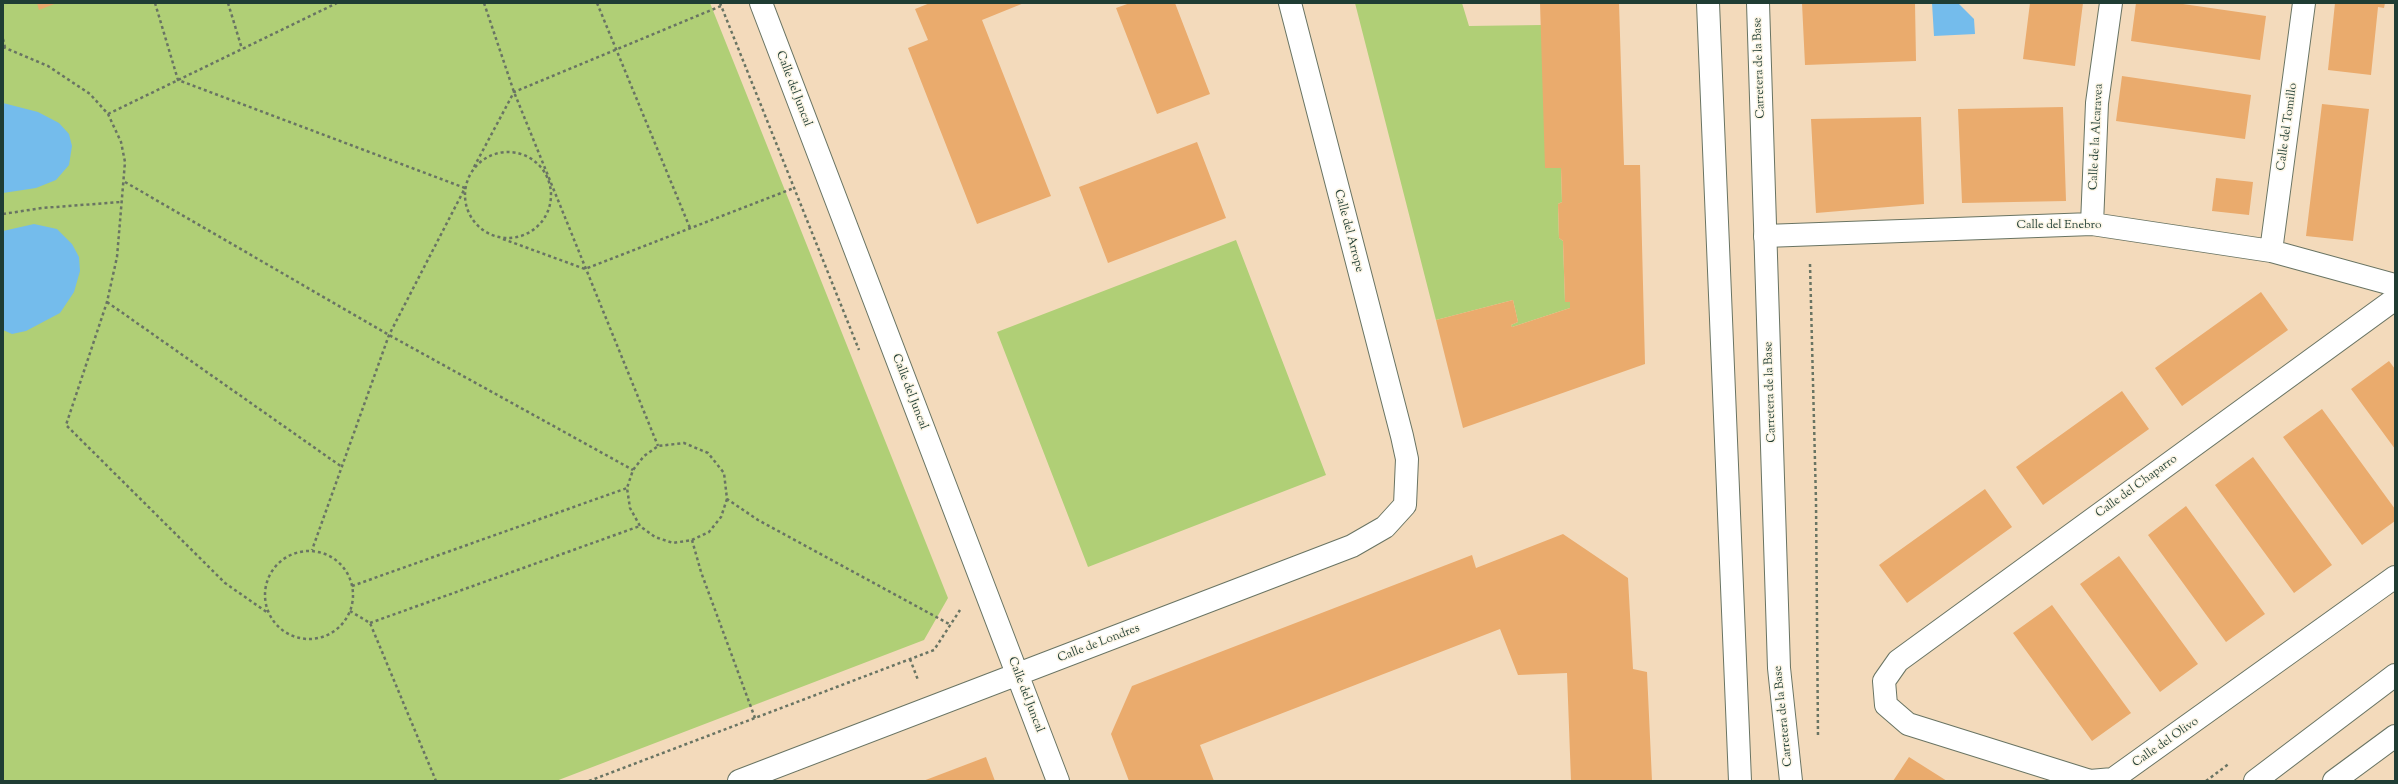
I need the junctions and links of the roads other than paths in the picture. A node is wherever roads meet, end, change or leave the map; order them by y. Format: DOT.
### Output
graph roads {
  1 [pos="760,3"];
  2 [pos="1290,3"];
  3 [pos="1708,3"];
  4 [pos="1758,3"];
  5 [pos="2110,3"];
  6 [pos="2304,3"];
  7 [pos="2092,224"];
  8 [pos="1765,236"];
  9 [pos="2272,252"];
  10 [pos="2395,285"];
  11 [pos="2395,299"];
  12 [pos="1406,459"];
  13 [pos="2395,577"];
  14 [pos="1017,675"];
  15 [pos="2395,675"];
  16 [pos="1884,681"];
  17 [pos="2395,736"];
  18 [pos="739,781"];
  19 [pos="1058,781"];
  20 [pos="1740,781"];
  21 [pos="1791,781"];
  22 [pos="2255,781"];
  23 [pos="2334,781"];
  1 -- 14 [label="street, Calle del Juncal"];
  2 -- 12 [label="street, Calle del Arrope"];
  3 -- 20 [label="street"];
  4 -- 8 [label="street, Carretera de la Base"];
  5 -- 7 [label="street, Calle de la Alcaravea"];
  6 -- 9 [label="street, Calle del Tomillo"];
  7 -- 8 [label="street, Calle del Enebro"];
  7 -- 9 [label="street, Calle del Enebro"];
  8 -- 21 [label="street, Carretera de la Base"];
  9 -- 10 [label="street, Calle del Enebro"];
  11 -- 16 [label="street, Calle del Chaparro"];
  12 -- 14 [label="street, Calle de Londres"];
  13 -- 16 [label="street, Calle del Olivo"];
  14 -- 18 [label="street, Calle de Londres"];
  14 -- 19 [label="street, Calle del Juncal"];
  15 -- 22 [label="street"];
  17 -- 23 [label="street"];
}
